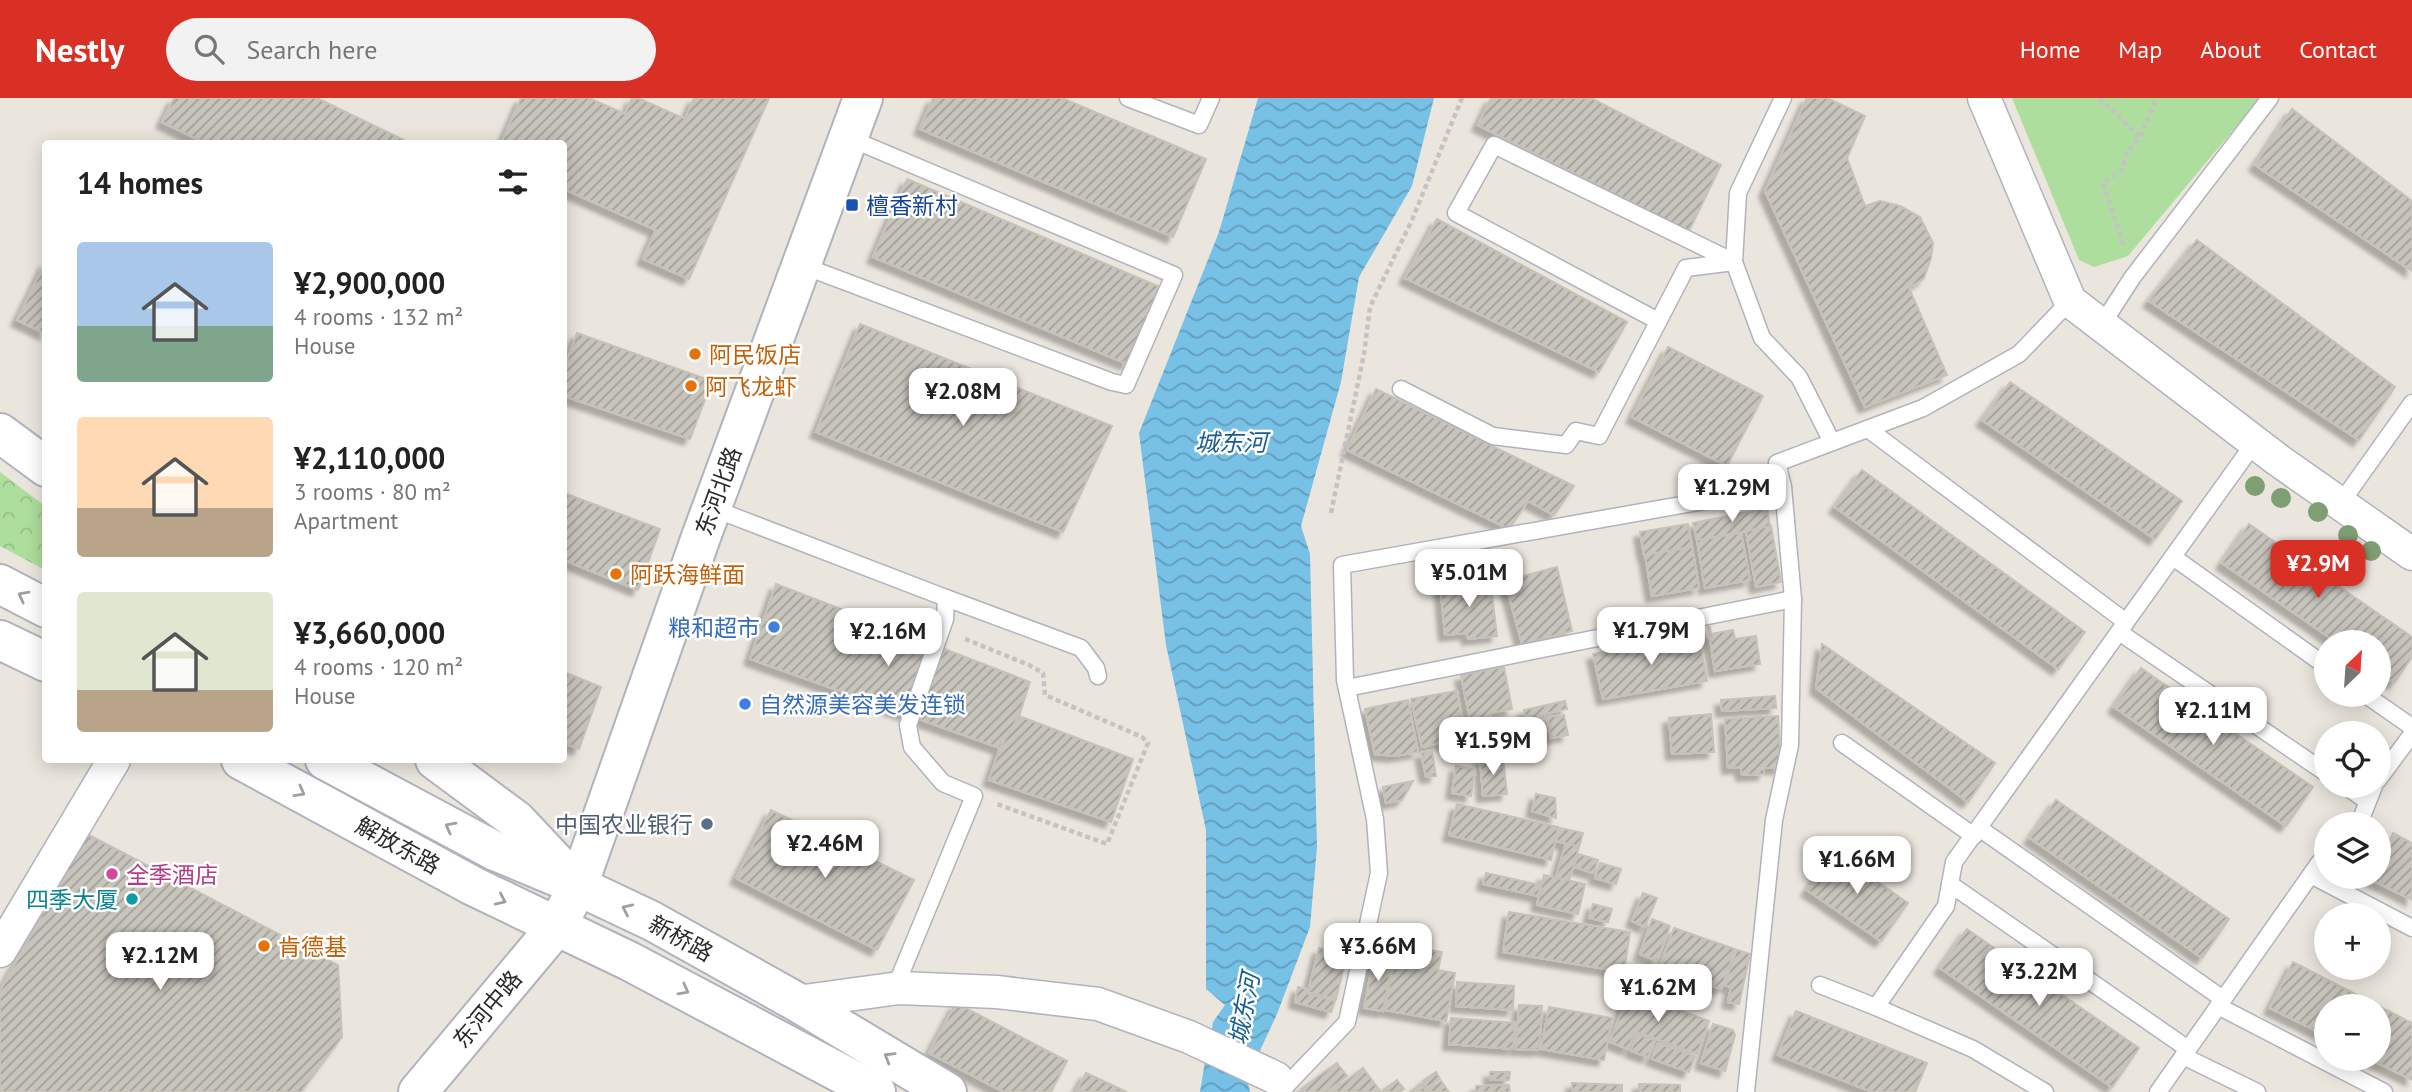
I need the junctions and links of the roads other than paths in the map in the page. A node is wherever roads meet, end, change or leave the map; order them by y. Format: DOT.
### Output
graph roads {
  1 [pos="863,98"];
  2 [pos="1128,98"];
  3 [pos="1211,98"];
  4 [pos="1783,98"];
  5 [pos="1984,98"];
  6 [pos="2270,98"];
  7 [pos="849,138"];
  8 [pos="1734,262"];
  9 [pos="801,265"];
  10 [pos="2070,301"];
  11 [pos="1658,321"];
  12 [pos="2101,326"];
  13 [pos="1401,389"];
  14 [pos="2412,403"];
  15 [pos="1868,429"];
  16 [pos="0,433"];
  17 [pos="1832,442"];
  18 [pos="2255,442"];
  19 [pos="42,464"];
  20 [pos="1783,487"];
  21 [pos="2340,504"];
  22 [pos="712,508"];
  23 [pos="2412,554"];
  24 [pos="2173,557"];
  25 [pos="0,584"];
  26 [pos="946,598"];
  27 [pos="1793,599"];
  28 [pos="42,606"];
  29 [pos="2123,627"];
  30 [pos="0,640"];
  31 [pos="2314,657"];
  32 [pos="42,660"];
  33 [pos="1098,676"];
  34 [pos="1347,688"];
  35 [pos="2383,707"];
  36 [pos="2412,727"];
  37 [pos="2412,734"];
  38 [pos="1842,743"];
  39 [pos="2406,753"];
  40 [pos="112,763"];
  41 [pos="247,763"];
  42 [pos="331,763"];
  43 [pos="439,763"];
  44 [pos="2314,764"];
  45 [pos="2391,767"];
  46 [pos="1976,832"];
  47 [pos="2314,871"];
  48 [pos="2311,875"];
  49 [pos="1950,884"];
  50 [pos="578,886"];
  51 [pos="557,926"];
  52 [pos="2412,928"];
  53 [pos="0,950"];
  54 [pos="1820,985"];
  55 [pos="895,988"];
  56 [pos="797,1002"];
  57 [pos="2220,1003"];
  58 [pos="1876,1006"];
  59 [pos="2185,1052"];
  60 [pos="1283,1086"];
  61 [pos="418,1092"];
  62 [pos="876,1092"];
  63 [pos="947,1092"];
  64 [pos="1746,1092"];
  65 [pos="2045,1092"];
  66 [pos="2158,1092"];
  67 [pos="2257,1092"];
  68 [pos="2384,1092"];
  1 -- 7 [label="street, 东河北路"];
  2 -- 3 [label="lane"];
  4 -- 8 [label="lane"];
  5 -- 10 [label="street"];
  6 -- 12 [label="lane"];
  7 -- 9 [label="street, 东河北路"];
  7 -- 9 [label="lane"];
  8 -- 11 [label="lane"];
  8 -- 11 [label="lane"];
  8 -- 17 [label="lane"];
  9 -- 22 [label="street, 东河北路"];
  10 -- 12 [label="street"];
  10 -- 15 [label="lane"];
  11 -- 13 [label="lane"];
  12 -- 18 [label="street"];
  14 -- 21 [label="lane"];
  15 -- 17 [label="lane"];
  15 -- 29 [label="lane"];
  16 -- 19 [label="street"];
  17 -- 20 [label="lane"];
  18 -- 21 [label="street"];
  18 -- 24 [label="lane"];
  20 -- 27 [label="lane"];
  20 -- 34 [label="lane"];
  21 -- 23 [label="street"];
  22 -- 26 [label="lane"];
  22 -- 50 [label="street, 东河北路"];
  24 -- 29 [label="lane"];
  24 -- 31 [label="lane"];
  28 -- 25 [label="street, one-way"];
  26 -- 33 [label="lane"];
  26 -- 55 [label="lane"];
  27 -- 34 [label="lane"];
  27 -- 64 [label="lane"];
  29 -- 44 [label="lane"];
  29 -- 46 [label="lane"];
  30 -- 32 [label="street"];
  34 -- 60 [label="lane"];
  35 -- 36 [label="lane"];
  37 -- 39 [label="lane"];
  38 -- 46 [label="lane"];
  39 -- 45 [label="lane"];
  40 -- 53 [label="street"];
  41 -- 51 [label="street, 解放东路, one-way"];
  50 -- 42 [label="street, one-way"];
  43 -- 50 [label="street, 新桥路"];
  46 -- 49 [label="lane"];
  46 -- 57 [label="lane"];
  47 -- 48 [label="lane"];
  48 -- 52 [label="lane"];
  48 -- 57 [label="lane"];
  49 -- 58 [label="lane"];
  49 -- 59 [label="lane"];
  50 -- 51 [label="street, 东河北路"];
  56 -- 50 [label="street, 新桥路, one-way"];
  51 -- 61 [label="street, 东河中路"];
  51 -- 62 [label="street, 新桥路, one-way"];
  54 -- 58 [label="lane"];
  55 -- 56 [label="street"];
  55 -- 60 [label="street"];
  63 -- 56 [label="street, 新桥路, one-way"];
  57 -- 59 [label="lane"];
  57 -- 68 [label="lane"];
  58 -- 65 [label="lane"];
  59 -- 66 [label="lane"];
  59 -- 67 [label="lane"];
}
